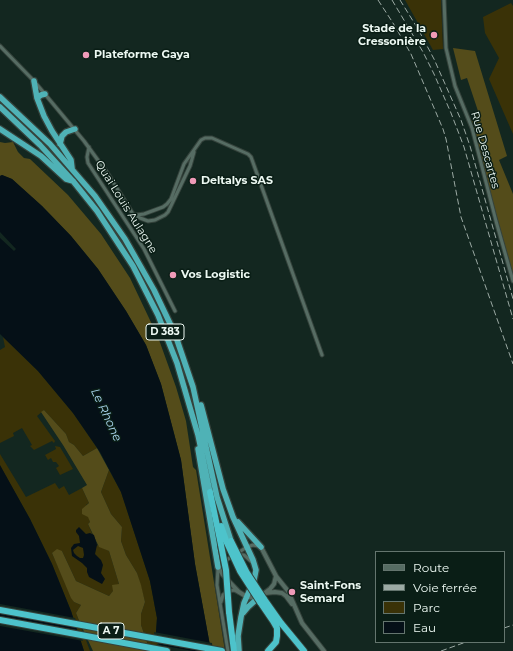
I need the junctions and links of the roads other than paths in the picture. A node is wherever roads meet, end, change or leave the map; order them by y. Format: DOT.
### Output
graph roads {
  1 [pos="444,0"];
  2 [pos="0,46"];
  3 [pos="34,81"];
  4 [pos="45,94"];
  5 [pos="0,97"];
  6 [pos="37,98"];
  7 [pos="0,107"];
  8 [pos="0,128"];
  9 [pos="75,129"];
  10 [pos="60,144"];
  11 [pos="89,147"];
  12 [pos="195,148"];
  13 [pos="72,168"];
  14 [pos="73,181"];
  15 [pos="133,214"];
  16 [pos="513,281"];
  17 [pos="175,311"];
  18 [pos="322,355"];
  19 [pos="193,387"];
  20 [pos="193,417"];
  21 [pos="210,492"];
  22 [pos="233,517"];
  23 [pos="227,543"];
  24 [pos="247,547"];
  25 [pos="261,547"];
  26 [pos="233,556"];
  27 [pos="254,565"];
  28 [pos="218,567"];
  29 [pos="276,576"];
  30 [pos="239,592"];
  31 [pos="247,597"];
  32 [pos="262,598"];
  33 [pos="221,606"];
  34 [pos="294,607"];
  35 [pos="0,610"];
  36 [pos="241,617"];
  37 [pos="0,620"];
  38 [pos="167,651"];
  39 [pos="222,651"];
  40 [pos="228,651"];
  41 [pos="234,651"];
  42 [pos="239,651"];
  43 [pos="268,651"];
  44 [pos="304,651"];
  45 [pos="324,651"];
  1 -- 16 [label="street, Rue Descartes"];
  2 -- 3 [label="street"];
  3 -- 4 [label="street"];
  3 -- 6 [label="highway"];
  4 -- 6 [label="highway"];
  4 -- 9 [label="street"];
  5 -- 13 [label="highway, D 383"];
  6 -- 10 [label="highway"];
  7 -- 14 [label="highway, D 383"];
  8 -- 14 [label="highway"];
  9 -- 10 [label="highway"];
  9 -- 11 [label="street"];
  10 -- 13 [label="highway"];
  11 -- 15 [label="street"];
  11 -- 17 [label="street, Quai Louis Aulagne"];
  12 -- 15 [label="street"];
  12 -- 15 [label="street"];
  12 -- 18 [label="street"];
  13 -- 19 [label="highway, D 383"];
  14 -- 20 [label="highway, D 383"];
  19 -- 22 [label="highway"];
  19 -- 23 [label="highway, D 383"];
  20 -- 21 [label="highway, D 383"];
  20 -- 28 [label="highway"];
  21 -- 23 [label="highway"];
  22 -- 24 [label="highway"];
  22 -- 25 [label="highway"];
  23 -- 32 [label="highway, D 383, bridge"];
  23 -- 41 [label="highway, D 383, bridge"];
  24 -- 25 [label="street"];
  24 -- 26 [label="street"];
  24 -- 27 [label="highway"];
  25 -- 29 [label="street"];
  26 -- 27 [label="street"];
  26 -- 28 [label="street"];
  27 -- 31 [label="highway"];
  28 -- 30 [label="street"];
  28 -- 33 [label="street"];
  29 -- 32 [label="street"];
  29 -- 34 [label="street"];
  30 -- 31 [label="street"];
  30 -- 33 [label="street"];
  31 -- 32 [label="street"];
  31 -- 36 [label="highway"];
  32 -- 34 [label="street"];
  32 -- 36 [label="highway"];
  32 -- 43 [label="highway"];
  32 -- 44 [label="highway, D 383"];
  33 -- 40 [label="street"];
  34 -- 45 [label="street"];
  35 -- 39 [label="highway, A 7"];
  36 -- 42 [label="highway"];
  37 -- 38 [label="highway, A 7"];
}
